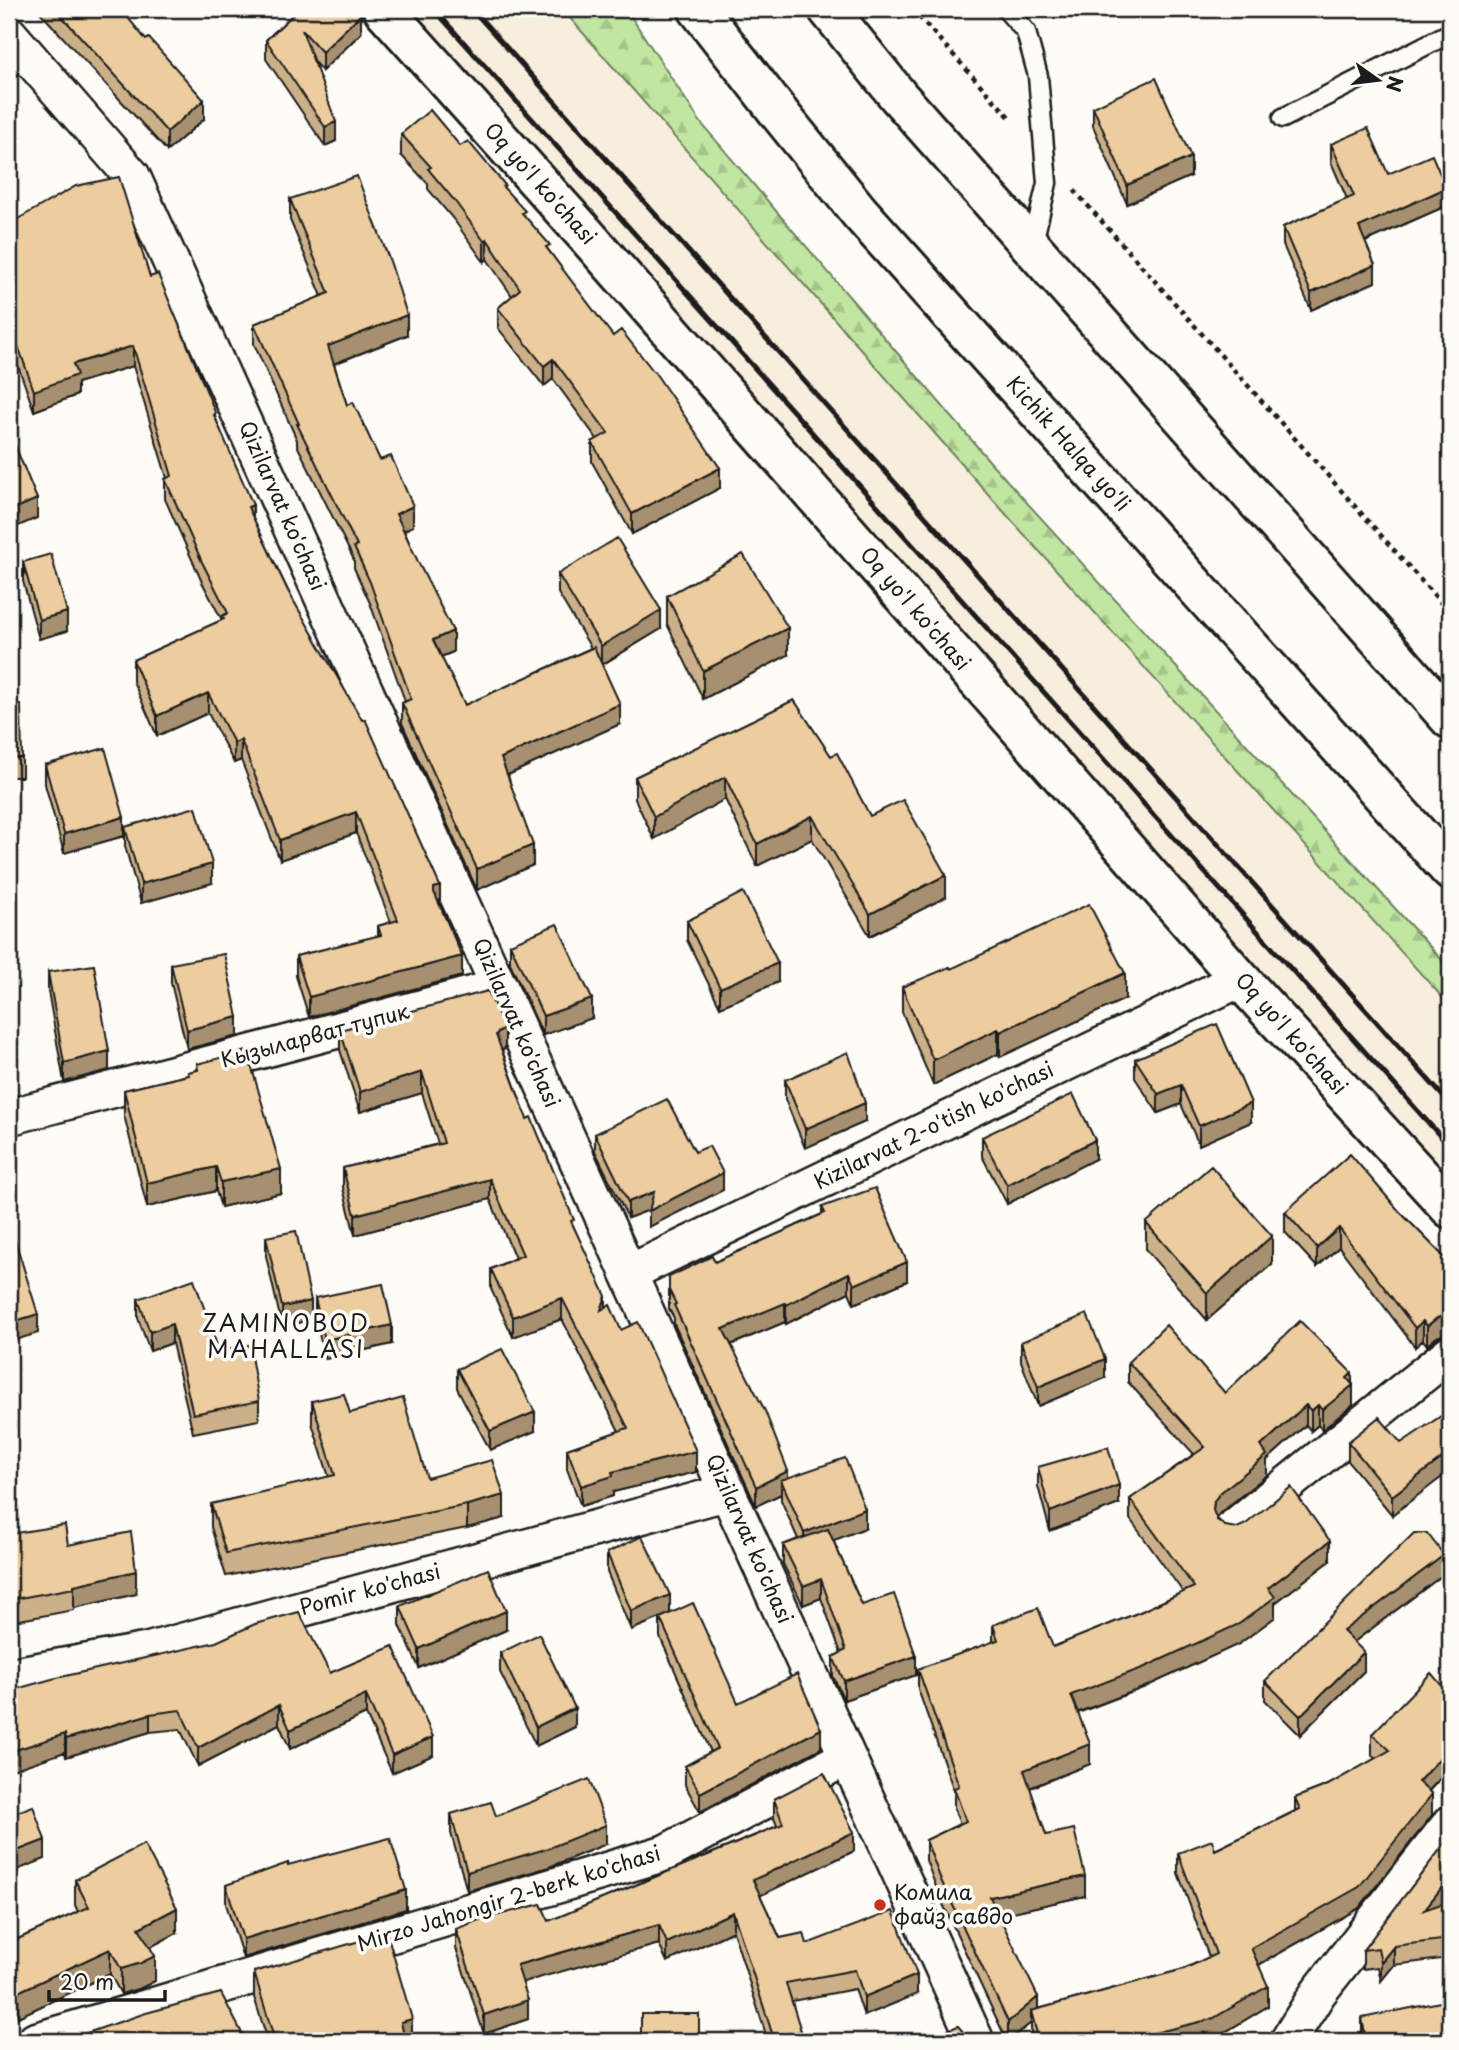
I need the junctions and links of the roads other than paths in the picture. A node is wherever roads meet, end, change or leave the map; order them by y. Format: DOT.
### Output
graph roads {
  1 [pos="383,9"];
  2 [pos="698,9"];
  3 [pos="828,9"];
  4 [pos="1006,9"];
  5 [pos="1450,33"];
  6 [pos="9,34"];
  7 [pos="1283,118"];
  8 [pos="1032,247"];
  9 [pos="1450,719"];
  10 [pos="1450,870"];
  11 [pos="1240,979"];
  12 [pos="500,987"];
  13 [pos="9,1117"];
  14 [pos="1450,1208"];
  15 [pos="629,1273"];
  16 [pos="1450,1353"];
  17 [pos="728,1492"];
  18 [pos="1233,1528"];
  19 [pos="9,1676"];
  20 [pos="847,1757"];
  21 [pos="1450,1824"];
  22 [pos="35,2041"];
  23 [pos="976,2041"];
  24 [pos="1288,2041"];
  1 -- 11 [label="main road, Oq yo'l ko'chasi"];
  2 -- 10 [label="main road, Kichik Halqa yo'li"];
  3 -- 8 [label="main road"];
  4 -- 8 [label="lane"];
  5 -- 7 [label="lane"];
  6 -- 12 [label="street, Qizilarvat ko'chasi"];
  8 -- 9 [label="main road"];
  11 -- 14 [label="main road, Oq yo'l ko'chasi"];
  11 -- 15 [label="street, Kizilarvat 2-o'tish ko'chasi"];
  12 -- 13 [label="street, Кызыларват тупик"];
  12 -- 15 [label="street, Qizilarvat ko'chasi"];
  15 -- 17 [label="street, Qizilarvat ko'chasi"];
  16 -- 18 [label="street"];
  17 -- 19 [label="street, Pomir ko'chasi"];
  17 -- 20 [label="street, Qizilarvat ko'chasi"];
  20 -- 22 [label="street, Mirzo Jahongir 2-berk ko'chasi"];
  20 -- 23 [label="street, Qizilarvat ko'chasi"];
  21 -- 24 [label="street"];
}
